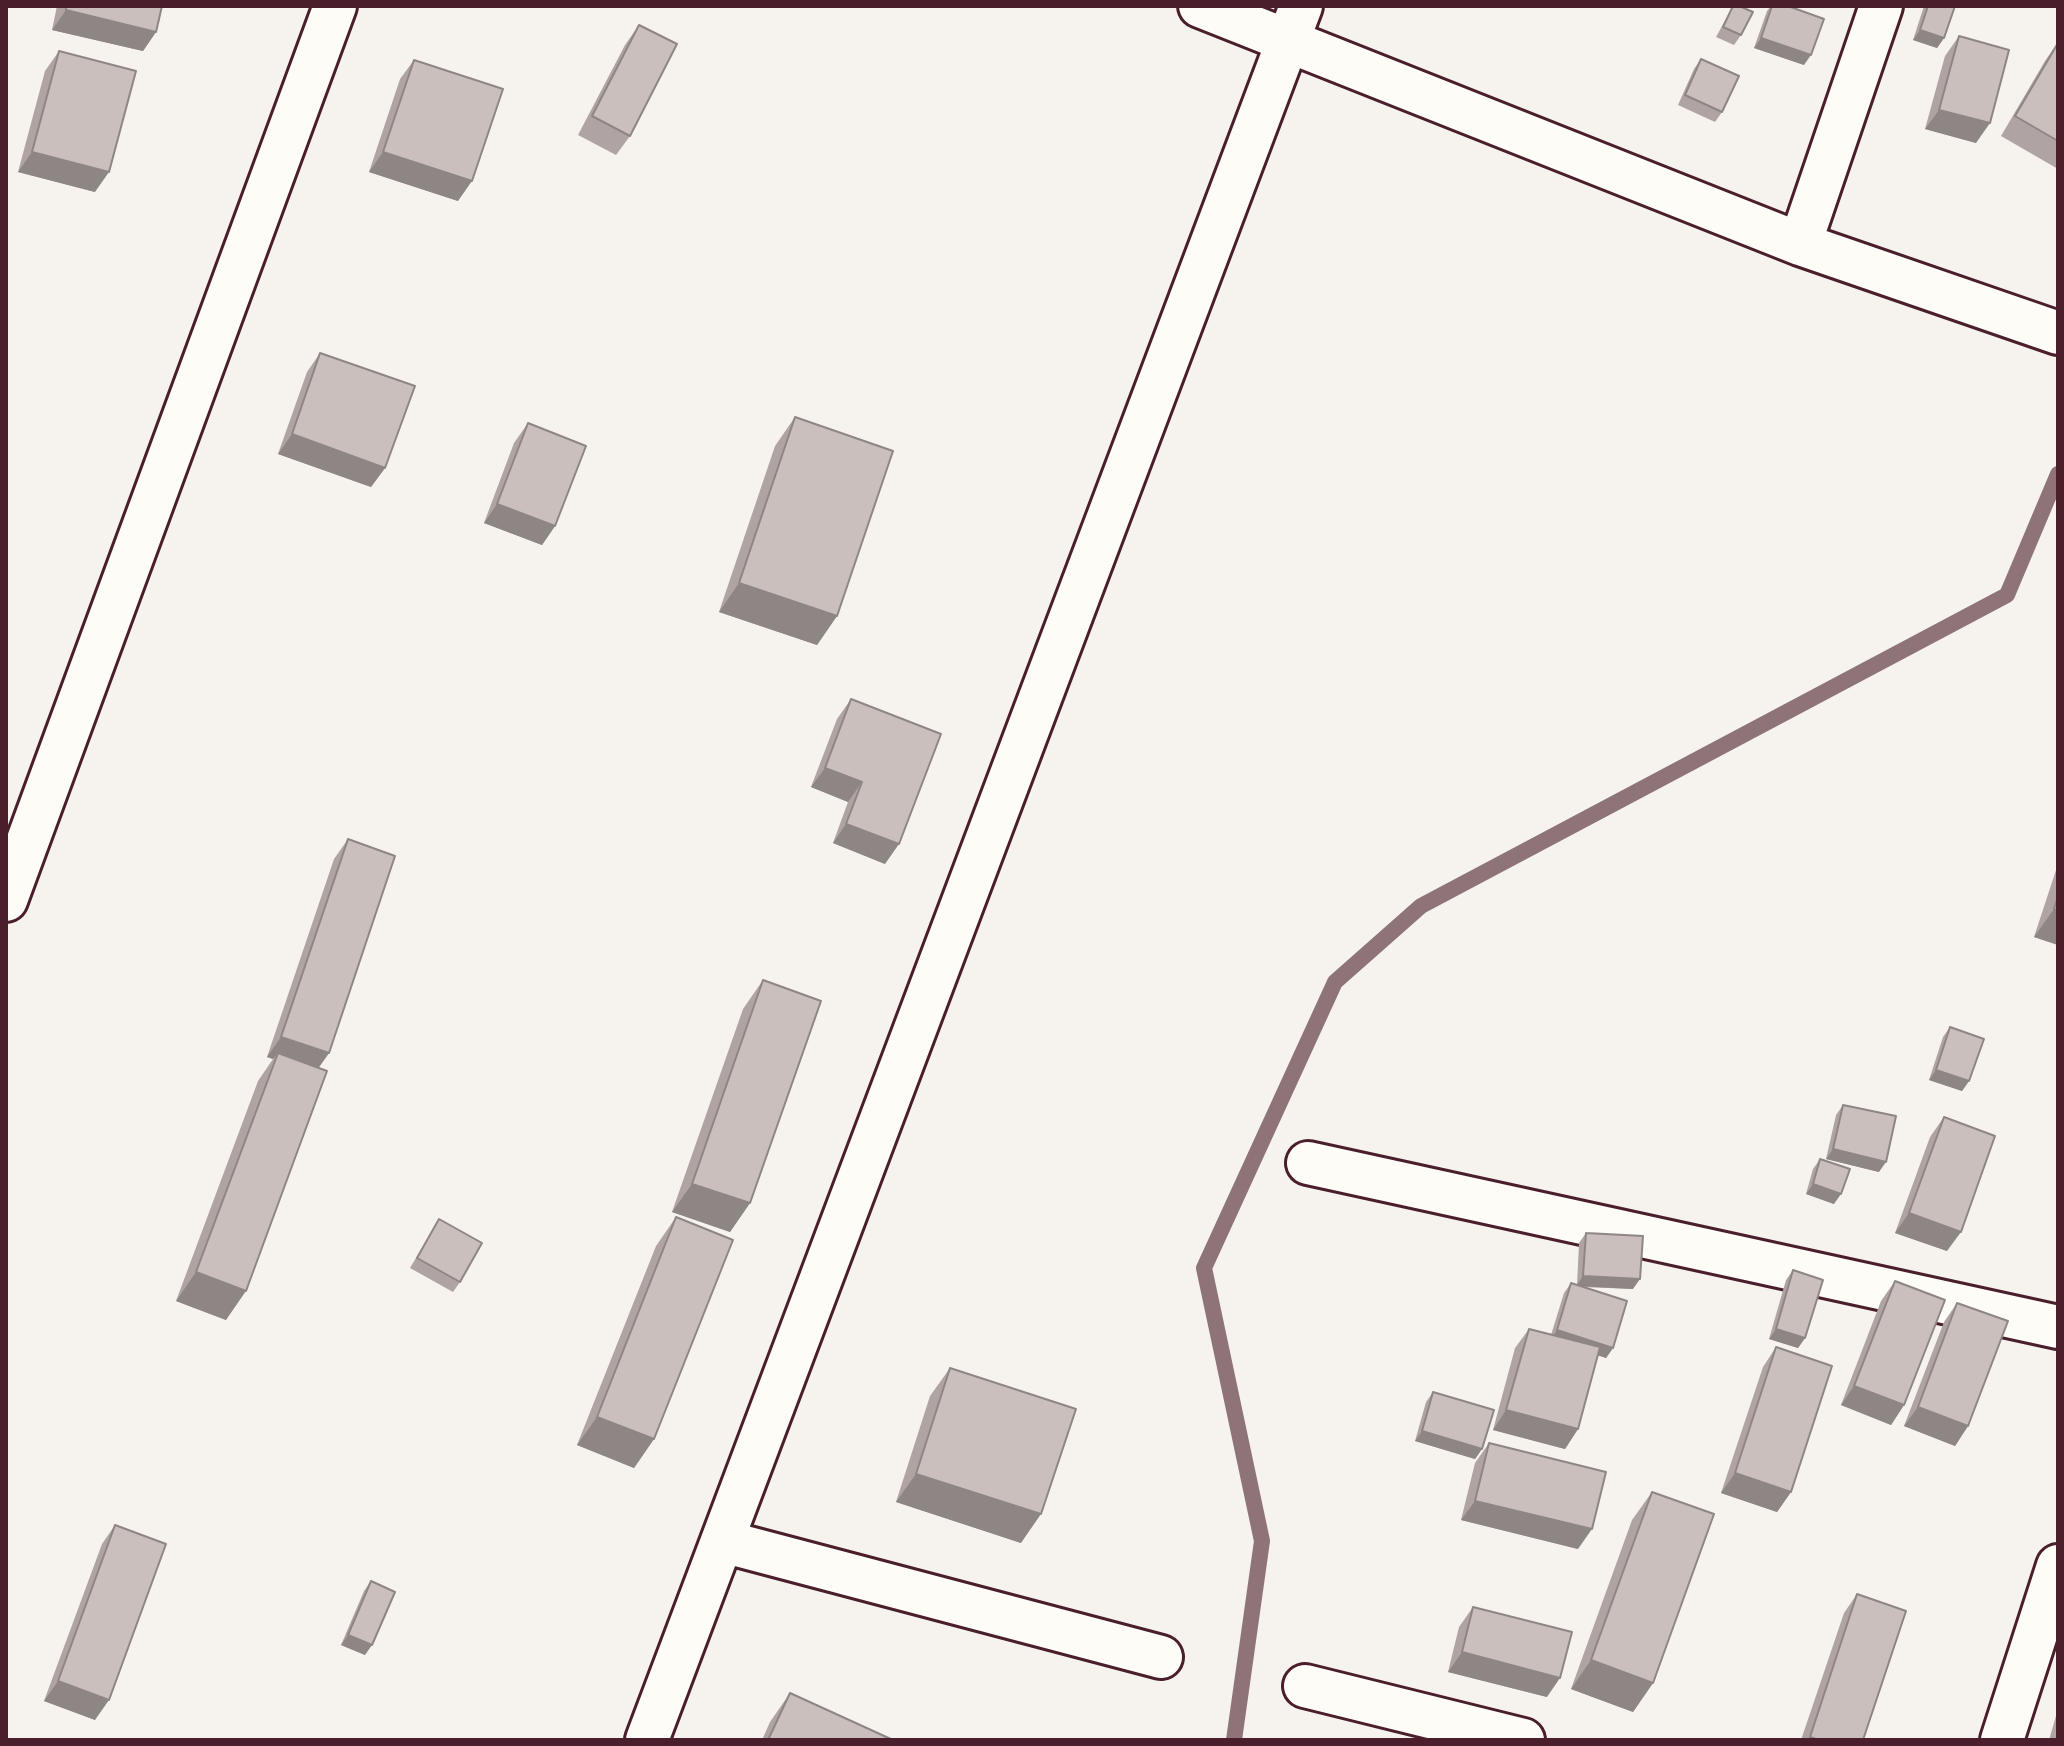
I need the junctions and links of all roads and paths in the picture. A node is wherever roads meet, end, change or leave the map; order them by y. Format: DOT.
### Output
graph roads {
  1 [pos="335,6"];
  2 [pos="1200,6"];
  3 [pos="1881,6"];
  4 [pos="1296,23"];
  5 [pos="1800,244"];
  6 [pos="2050,329"];
  7 [pos="6,900"];
  8 [pos="1308,1163"];
  9 [pos="2058,1327"];
  10 [pos="722,1541"];
  11 [pos="2058,1566"];
  12 [pos="1161,1657"];
  13 [pos="1305,1686"];
  14 [pos="647,1740"];
  15 [pos="1523,1740"];
  16 [pos="2002,1740"];
  1 -- 7 [label="street"];
  2 -- 4 [label="street"];
  3 -- 5 [label="street"];
  4 -- 5 [label="street"];
  4 -- 10 [label="street"];
  5 -- 6 [label="street"];
  8 -- 9 [label="street"];
  10 -- 12 [label="street"];
  10 -- 14 [label="street"];
  11 -- 16 [label="street"];
  13 -- 15 [label="street"];
}
